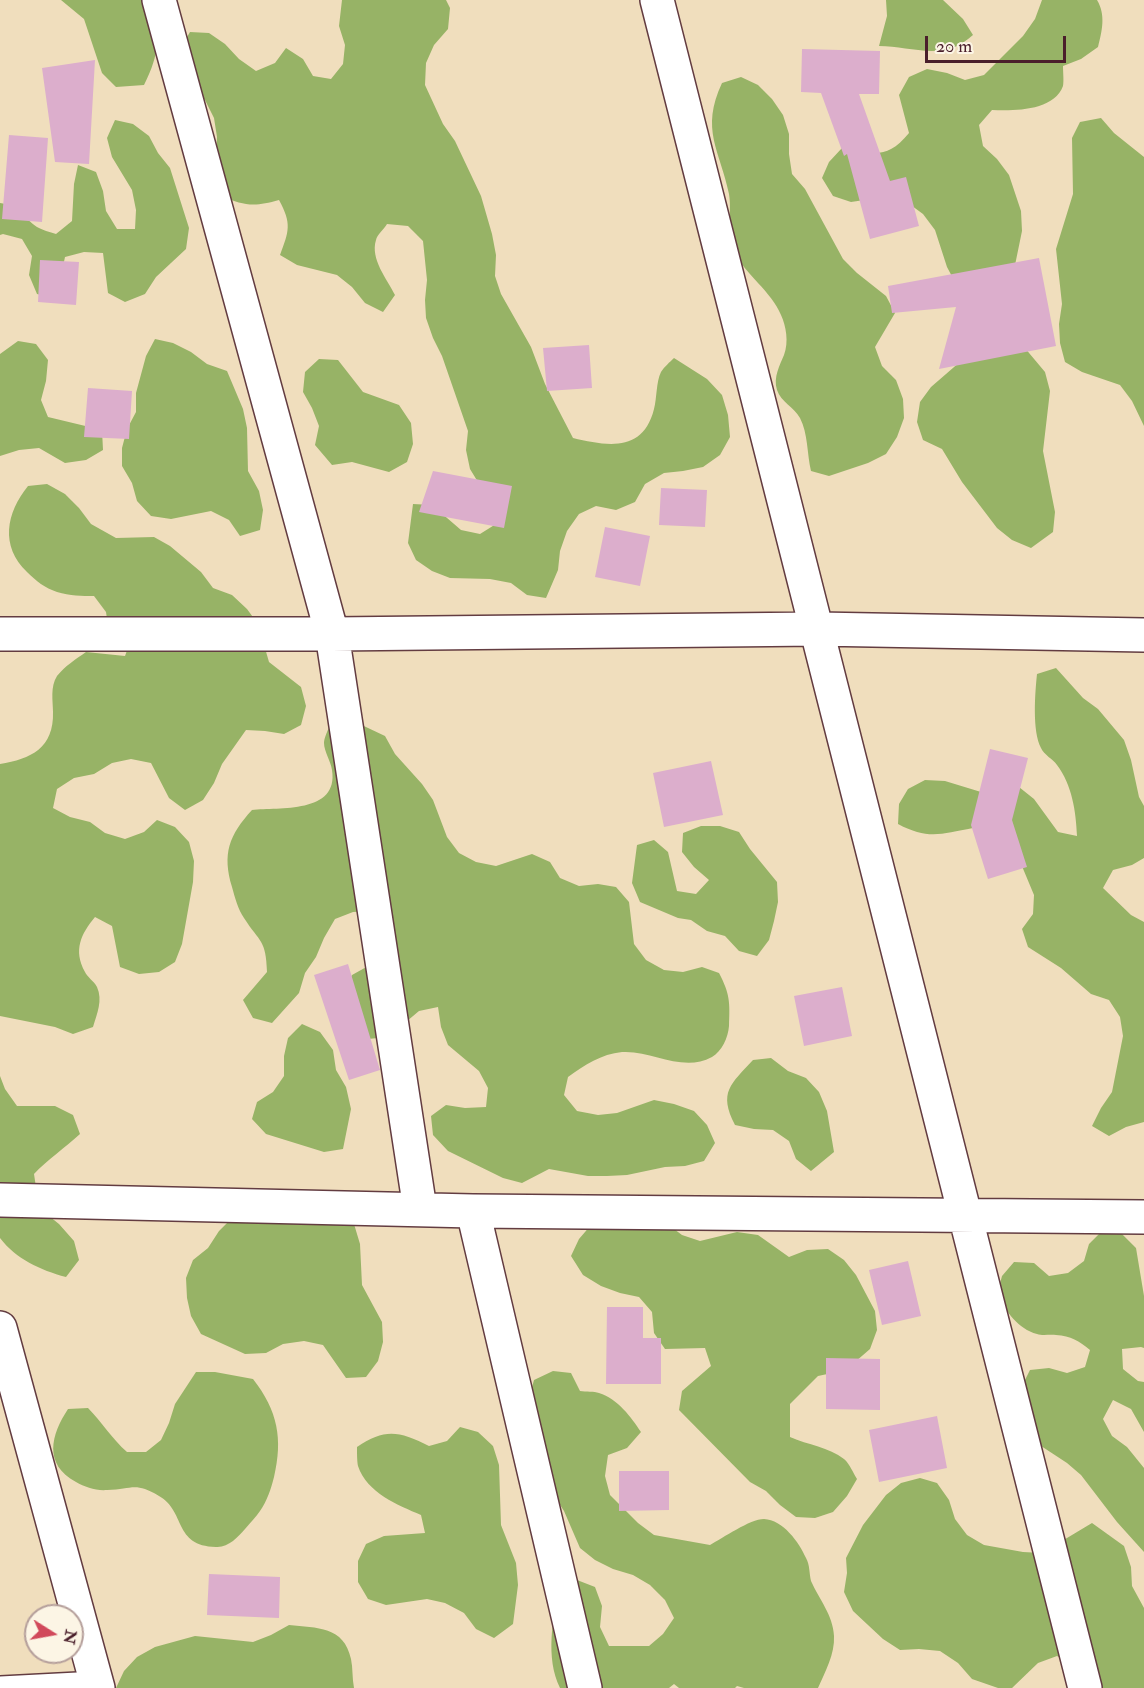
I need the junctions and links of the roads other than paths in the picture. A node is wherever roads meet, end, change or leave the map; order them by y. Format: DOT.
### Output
graph roads {
  1 [pos="159,0"];
  2 [pos="657,0"];
  3 [pos="818,629"];
  4 [pos="0,634"];
  5 [pos="332,634"];
  6 [pos="1144,635"];
  7 [pos="0,1200"];
  8 [pos="420,1209"];
  9 [pos="473,1211"];
  10 [pos="965,1216"];
  11 [pos="1144,1217"];
  12 [pos="0,1328"];
  13 [pos="97,1685"];
  14 [pos="0,1687"];
  15 [pos="585,1688"];
  16 [pos="1086,1688"];
  1 -- 5 [label="street"];
  2 -- 3 [label="street"];
  3 -- 5 [label="street"];
  3 -- 6 [label="street"];
  3 -- 10 [label="street"];
  4 -- 5 [label="street"];
  5 -- 8 [label="street"];
  7 -- 8 [label="street"];
  8 -- 9 [label="street"];
  9 -- 10 [label="street"];
  9 -- 15 [label="street"];
  10 -- 11 [label="street"];
  10 -- 16 [label="street"];
  12 -- 13 [label="street"];
  13 -- 14 [label="lane"];
}
